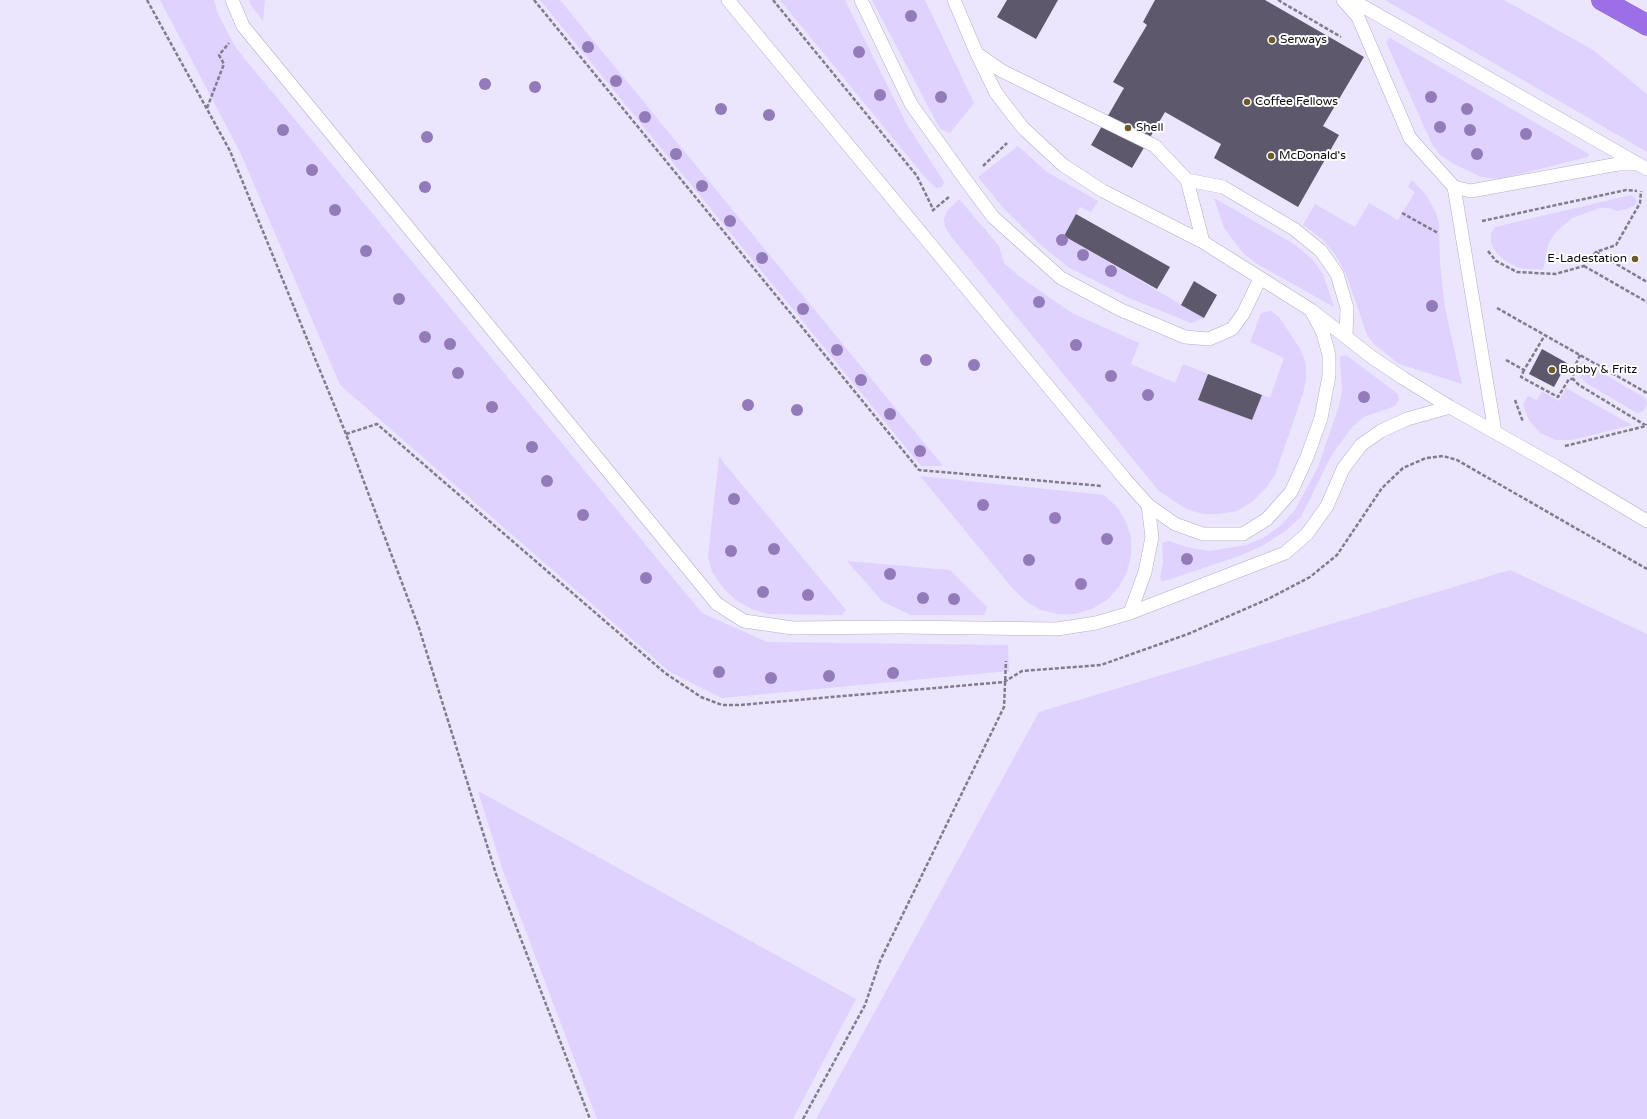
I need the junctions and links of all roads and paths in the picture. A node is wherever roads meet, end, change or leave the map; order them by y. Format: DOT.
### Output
graph roads {
  1 [pos="147,0"];
  2 [pos="232,0"];
  3 [pos="534,0"];
  4 [pos="728,0"];
  5 [pos="773,0"];
  6 [pos="861,0"];
  7 [pos="954,0"];
  8 [pos="1278,0"];
  9 [pos="1343,0"];
  10 [pos="1352,0"];
  11 [pos="1602,0"];
  12 [pos="1647,25"];
  13 [pos="243,26"];
  14 [pos="1344,38"];
  15 [pos="977,54"];
  16 [pos="207,109"];
  17 [pos="1642,167"];
  18 [pos="1187,180"];
  19 [pos="1454,187"];
  20 [pos="1402,213"];
  21 [pos="936,216"];
  22 [pos="1482,221"];
  23 [pos="1460,227"];
  24 [pos="1483,228"];
  25 [pos="1203,242"];
  26 [pos="1486,247"];
  27 [pos="1596,252"];
  28 [pos="1584,266"];
  29 [pos="1260,279"];
  30 [pos="1647,282"];
  31 [pos="1472,298"];
  32 [pos="1647,302"];
  33 [pos="1311,310"];
  34 [pos="1346,337"];
  35 [pos="1580,355"];
  36 [pos="1524,370"];
  37 [pos="1573,379"];
  38 [pos="1647,393"];
  39 [pos="1513,397"];
  40 [pos="1450,407"];
  41 [pos="1524,423"];
  42 [pos="1647,425"];
  43 [pos="1495,432"];
  44 [pos="346,434"];
  45 [pos="1558,446"];
  46 [pos="1124,478"];
  47 [pos="1148,505"];
  48 [pos="1647,521"];
  49 [pos="1647,569"];
  50 [pos="1130,614"];
  51 [pos="1006,661"];
  52 [pos="1004,682"];
  53 [pos="590,1119"];
  54 [pos="803,1119"];
  1 -- 16 [label="path"];
  2 -- 13 [label="lane"];
  3 -- 46 [label="path"];
  4 -- 46 [label="lane"];
  5 -- 21 [label="path"];
  6 -- 29 [label="lane"];
  7 -- 15 [label="lane"];
  8 -- 14 [label="path"];
  9 -- 19 [label="lane"];
  10 -- 17 [label="lane"];
  11 -- 12 [label="highway"];
  13 -- 16 [label="path"];
  13 -- 50 [label="lane"];
  15 -- 18 [label="lane"];
  15 -- 25 [label="lane"];
  16 -- 44 [label="path"];
  17 -- 19 [label="lane"];
  18 -- 25 [label="lane"];
  18 -- 34 [label="lane"];
  19 -- 23 [label="lane"];
  20 -- 23 [label="path"];
  22 -- 23 [label="path"];
  22 -- 24 [label="path"];
  22 -- 27 [label="path"];
  23 -- 31 [label="lane"];
  25 -- 29 [label="lane"];
  26 -- 28 [label="path"];
  27 -- 28 [label="path"];
  27 -- 30 [label="path"];
  28 -- 32 [label="path"];
  29 -- 33 [label="lane"];
  31 -- 35 [label="path"];
  31 -- 43 [label="lane"];
  33 -- 34 [label="lane"];
  33 -- 47 [label="lane"];
  34 -- 40 [label="lane"];
  35 -- 37 [label="path"];
  35 -- 38 [label="path"];
  36 -- 37 [label="path"];
  37 -- 42 [label="path"];
  39 -- 41 [label="path"];
  40 -- 43 [label="lane"];
  40 -- 50 [label="lane"];
  42 -- 45 [label="path"];
  43 -- 48 [label="lane"];
  44 -- 52 [label="path"];
  44 -- 53 [label="path"];
  46 -- 47 [label="lane"];
  47 -- 50 [label="lane"];
  49 -- 52 [label="path"];
  51 -- 52 [label="path"];
  52 -- 54 [label="path"];
}
